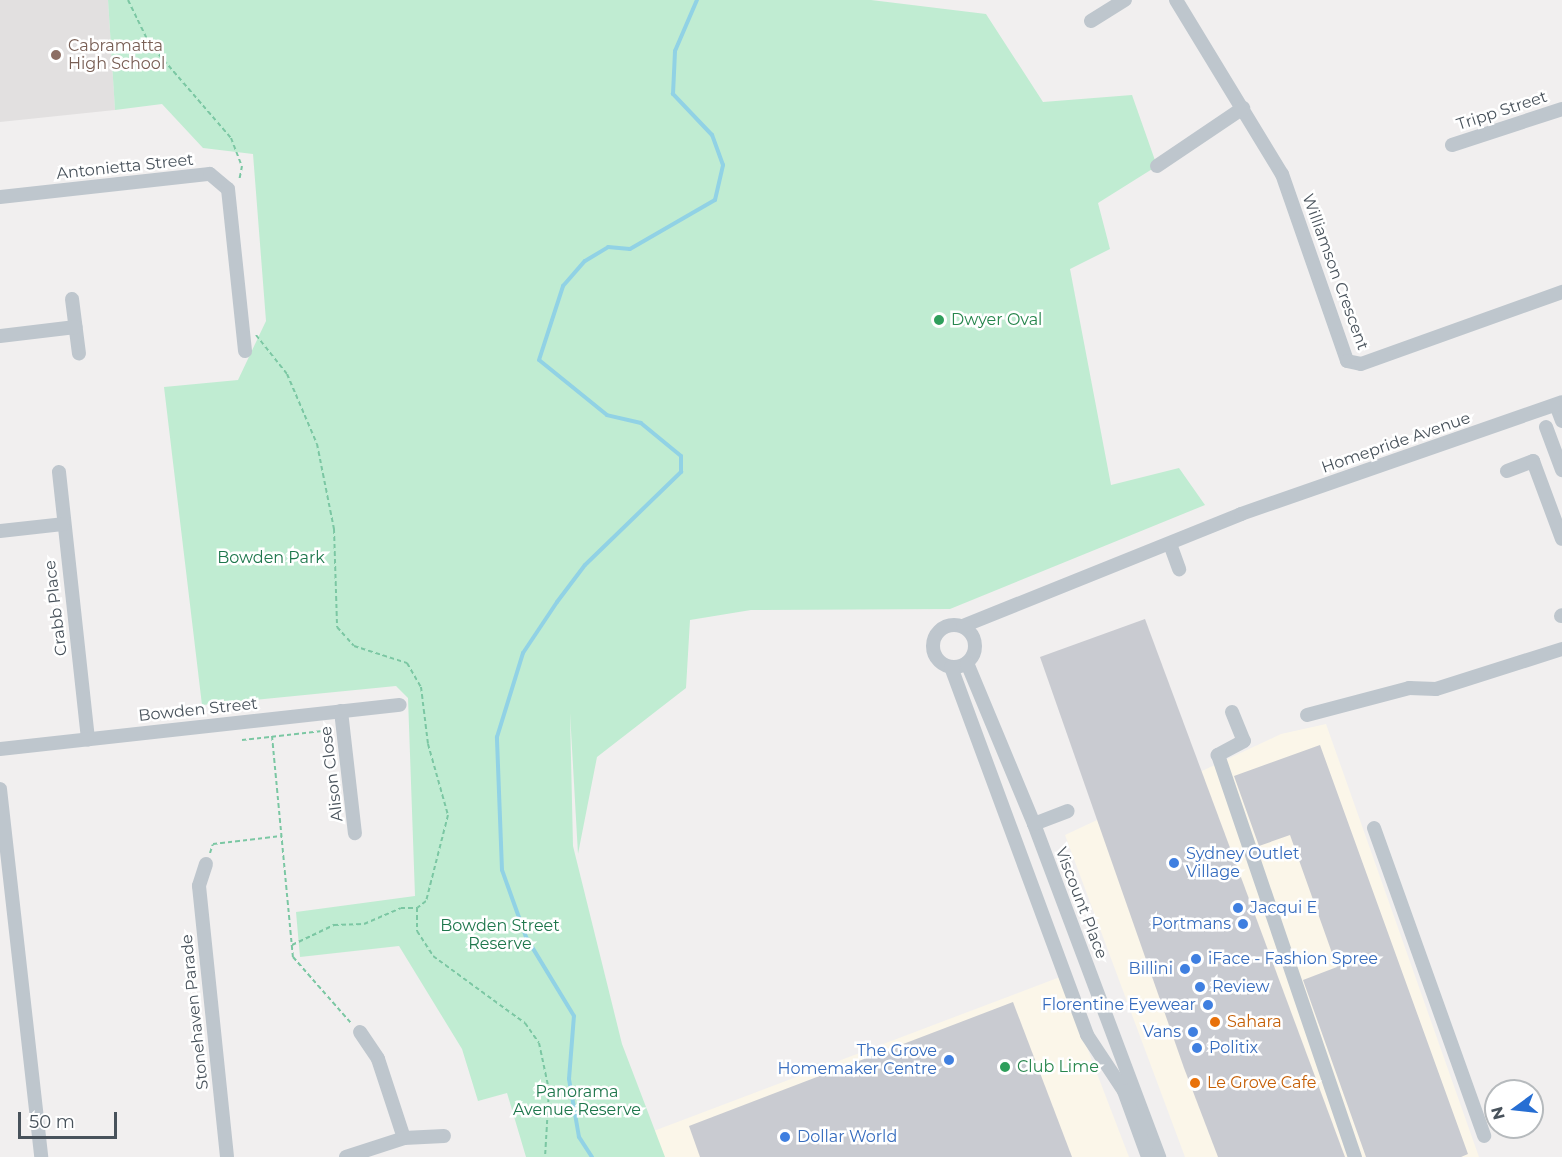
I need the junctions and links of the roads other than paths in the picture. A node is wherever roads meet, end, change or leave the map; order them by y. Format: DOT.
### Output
graph roads {
  1 [pos="1125,0"];
  2 [pos="1176,0"];
  3 [pos="1091,21"];
  4 [pos="1243,108"];
  5 [pos="1562,109"];
  6 [pos="1452,145"];
  7 [pos="1157,166"];
  8 [pos="0,197"];
  9 [pos="1562,292"];
  10 [pos="72,298"];
  11 [pos="75,327"];
  12 [pos="0,336"];
  13 [pos="245,351"];
  14 [pos="79,354"];
  15 [pos="1559,403"];
  16 [pos="1562,422"];
  17 [pos="1546,427"];
  18 [pos="1562,470"];
  19 [pos="1507,471"];
  20 [pos="59,472"];
  21 [pos="63,524"];
  22 [pos="0,531"];
  23 [pos="1562,539"];
  24 [pos="1170,544"];
  25 [pos="1179,569"];
  26 [pos="963,626"];
  27 [pos="1562,650"];
  28 [pos="967,663"];
  29 [pos="951,667"];
  30 [pos="400,705"];
  31 [pos="341,711"];
  32 [pos="1232,712"];
  33 [pos="1307,715"];
  34 [pos="88,739"];
  35 [pos="0,749"];
  36 [pos="0,789"];
  37 [pos="1068,811"];
  38 [pos="1034,824"];
  39 [pos="1374,828"];
  40 [pos="356,833"];
  41 [pos="206,864"];
  42 [pos="360,1032"];
  43 [pos="444,1136"];
  44 [pos="1484,1136"];
  45 [pos="404,1138"];
  46 [pos="41,1157"];
  47 [pos="227,1157"];
  48 [pos="346,1157"];
  49 [pos="1148,1157"];
  50 [pos="1159,1157"];
  51 [pos="1355,1157"];
  1 -- 3 [label="street"];
  2 -- 4 [label="street, Williamson Crescent"];
  4 -- 7 [label="street"];
  4 -- 9 [label="street, Williamson Crescent"];
  5 -- 6 [label="street, Tripp Street"];
  8 -- 13 [label="street, Antonietta Street"];
  10 -- 11 [label="street"];
  11 -- 12 [label="street"];
  11 -- 14 [label="street"];
  15 -- 16 [label="street"];
  15 -- 24 [label="street, Homepride Avenue"];
  17 -- 18 [label="street"];
  19 -- 23 [label="street"];
  20 -- 21 [label="street, Crabb Place"];
  21 -- 22 [label="street"];
  21 -- 34 [label="street, Crabb Place"];
  24 -- 25 [label="street"];
  24 -- 26 [label="street"];
  26 -- 28 [label="street"];
  26 -- 29 [label="street"];
  27 -- 33 [label="street"];
  28 -- 29 [label="street"];
  28 -- 38 [label="street, Viscount Place"];
  29 -- 49 [label="street"];
  30 -- 31 [label="street, Bowden Street"];
  31 -- 34 [label="street, Bowden Street"];
  31 -- 40 [label="street, Alison Close"];
  32 -- 51 [label="street"];
  34 -- 35 [label="street, Bowden Street"];
  36 -- 46 [label="street"];
  37 -- 38 [label="street"];
  38 -- 50 [label="street, Viscount Place"];
  39 -- 44 [label="street"];
  41 -- 47 [label="street, Stonehaven Parade"];
  42 -- 45 [label="street"];
  43 -- 45 [label="street"];
  45 -- 48 [label="street"];
}
